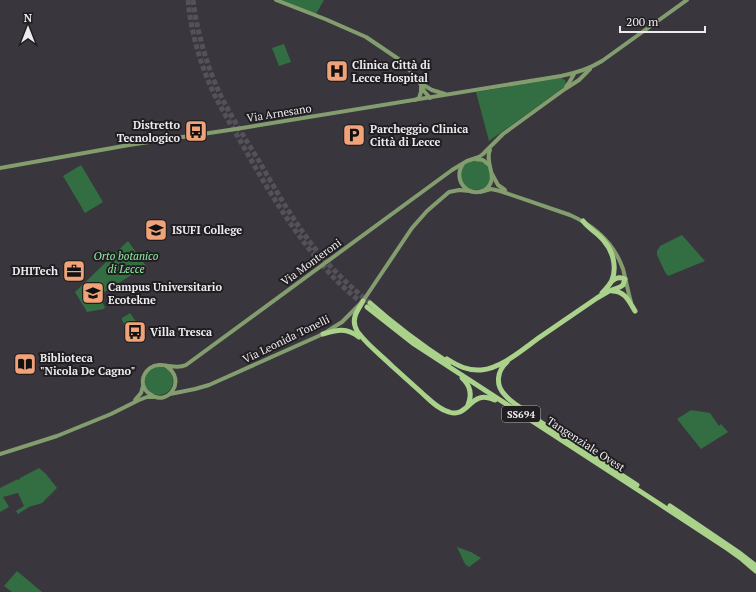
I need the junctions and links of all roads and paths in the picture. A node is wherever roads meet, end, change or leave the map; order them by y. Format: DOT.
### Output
graph roads {
  1 [pos="276,0"];
  2 [pos="688,0"];
  3 [pos="592,67"];
  4 [pos="574,74"];
  5 [pos="561,76"];
  6 [pos="420,83"];
  7 [pos="575,83"];
  8 [pos="566,88"];
  9 [pos="448,95"];
  10 [pos="430,98"];
  11 [pos="414,100"];
  12 [pos="493,144"];
  13 [pos="475,159"];
  14 [pos="464,163"];
  15 [pos="490,167"];
  16 [pos="0,168"];
  17 [pos="492,173"];
  18 [pos="470,191"];
  19 [pos="480,192"];
  20 [pos="512,194"];
  21 [pos="583,221"];
  22 [pos="625,279"];
  23 [pos="612,280"];
  24 [pos="610,291"];
  25 [pos="597,298"];
  26 [pos="363,301"];
  27 [pos="635,311"];
  28 [pos="322,334"];
  29 [pos="363,339"];
  30 [pos="417,342"];
  31 [pos="514,356"];
  32 [pos="434,358"];
  33 [pos="166,366"];
  34 [pos="143,381"];
  35 [pos="170,394"];
  36 [pos="156,397"];
  37 [pos="132,403"];
  38 [pos="468,406"];
  39 [pos="536,422"];
  40 [pos="0,454"];
  41 [pos="681,515"];
  42 [pos="756,566"];
  43 [pos="756,572"];
  1 -- 6 [label="main road"];
  2 -- 3 [label="main road, Via Monteroni"];
  3 -- 4 [label="main road, Via Monteroni"];
  3 -- 7 [label="main road, Via Monteroni"];
  4 -- 5 [label="main road, Via Monteroni"];
  4 -- 7 [label="main road"];
  4 -- 8 [label="main road, Via Monteroni"];
  5 -- 8 [label="main road"];
  5 -- 9 [label="main road, Via Arnesano"];
  6 -- 9 [label="main road"];
  6 -- 10 [label="main road"];
  6 -- 11 [label="main road"];
  7 -- 8 [label="main road, Via Monteroni"];
  8 -- 12 [label="main road, Via Monteroni"];
  9 -- 10 [label="main road, Via Arnesano"];
  10 -- 11 [label="main road, Via Arnesano"];
  11 -- 16 [label="main road, Via Arnesano"];
  12 -- 13 [label="main road, Via Monteroni"];
  12 -- 15 [label="main road"];
  13 -- 14 [label="main road, Via Monteroni"];
  13 -- 15 [label="main road"];
  14 -- 18 [label="main road"];
  14 -- 33 [label="main road, Via Monteroni"];
  15 -- 17 [label="main road"];
  17 -- 19 [label="main road"];
  17 -- 20 [label="main road"];
  18 -- 19 [label="main road"];
  18 -- 26 [label="main road, Via Leonida Tonelli"];
  19 -- 20 [label="main road"];
  20 -- 21 [label="main road"];
  21 -- 22 [label="main road"];
  21 -- 23 [label="highway"];
  22 -- 23 [label="highway"];
  22 -- 24 [label="highway"];
  22 -- 27 [label="main road"];
  23 -- 25 [label="highway"];
  24 -- 25 [label="highway"];
  24 -- 27 [label="highway"];
  25 -- 31 [label="highway"];
  26 -- 28 [label="main road, Via Leonida Tonelli"];
  26 -- 29 [label="highway"];
  28 -- 29 [label="highway"];
  28 -- 35 [label="main road, Via Leonida Tonelli"];
  29 -- 38 [label="highway"];
  30 -- 31 [label="highway"];
  30 -- 32 [label="highway, Tangenziale Ovest / SS694"];
  30 -- 39 [label="highway, Tangenziale Ovest / SS694"];
  31 -- 39 [label="highway"];
  32 -- 38 [label="highway"];
  32 -- 39 [label="highway, Tangenziale Ovest / SS694"];
  33 -- 34 [label="main road, Via Monteroni"];
  33 -- 35 [label="main road"];
  34 -- 36 [label="main road"];
  34 -- 37 [label="main road"];
  35 -- 36 [label="main road"];
  36 -- 37 [label="main road"];
  37 -- 40 [label="main road"];
  38 -- 39 [label="highway"];
  39 -- 41 [label="highway, Tangenziale Ovest / SS694"];
  41 -- 42 [label="highway, Tangenziale Ovest / SS694"];
  41 -- 43 [label="highway, Tangenziale Ovest / SS694"];
}
